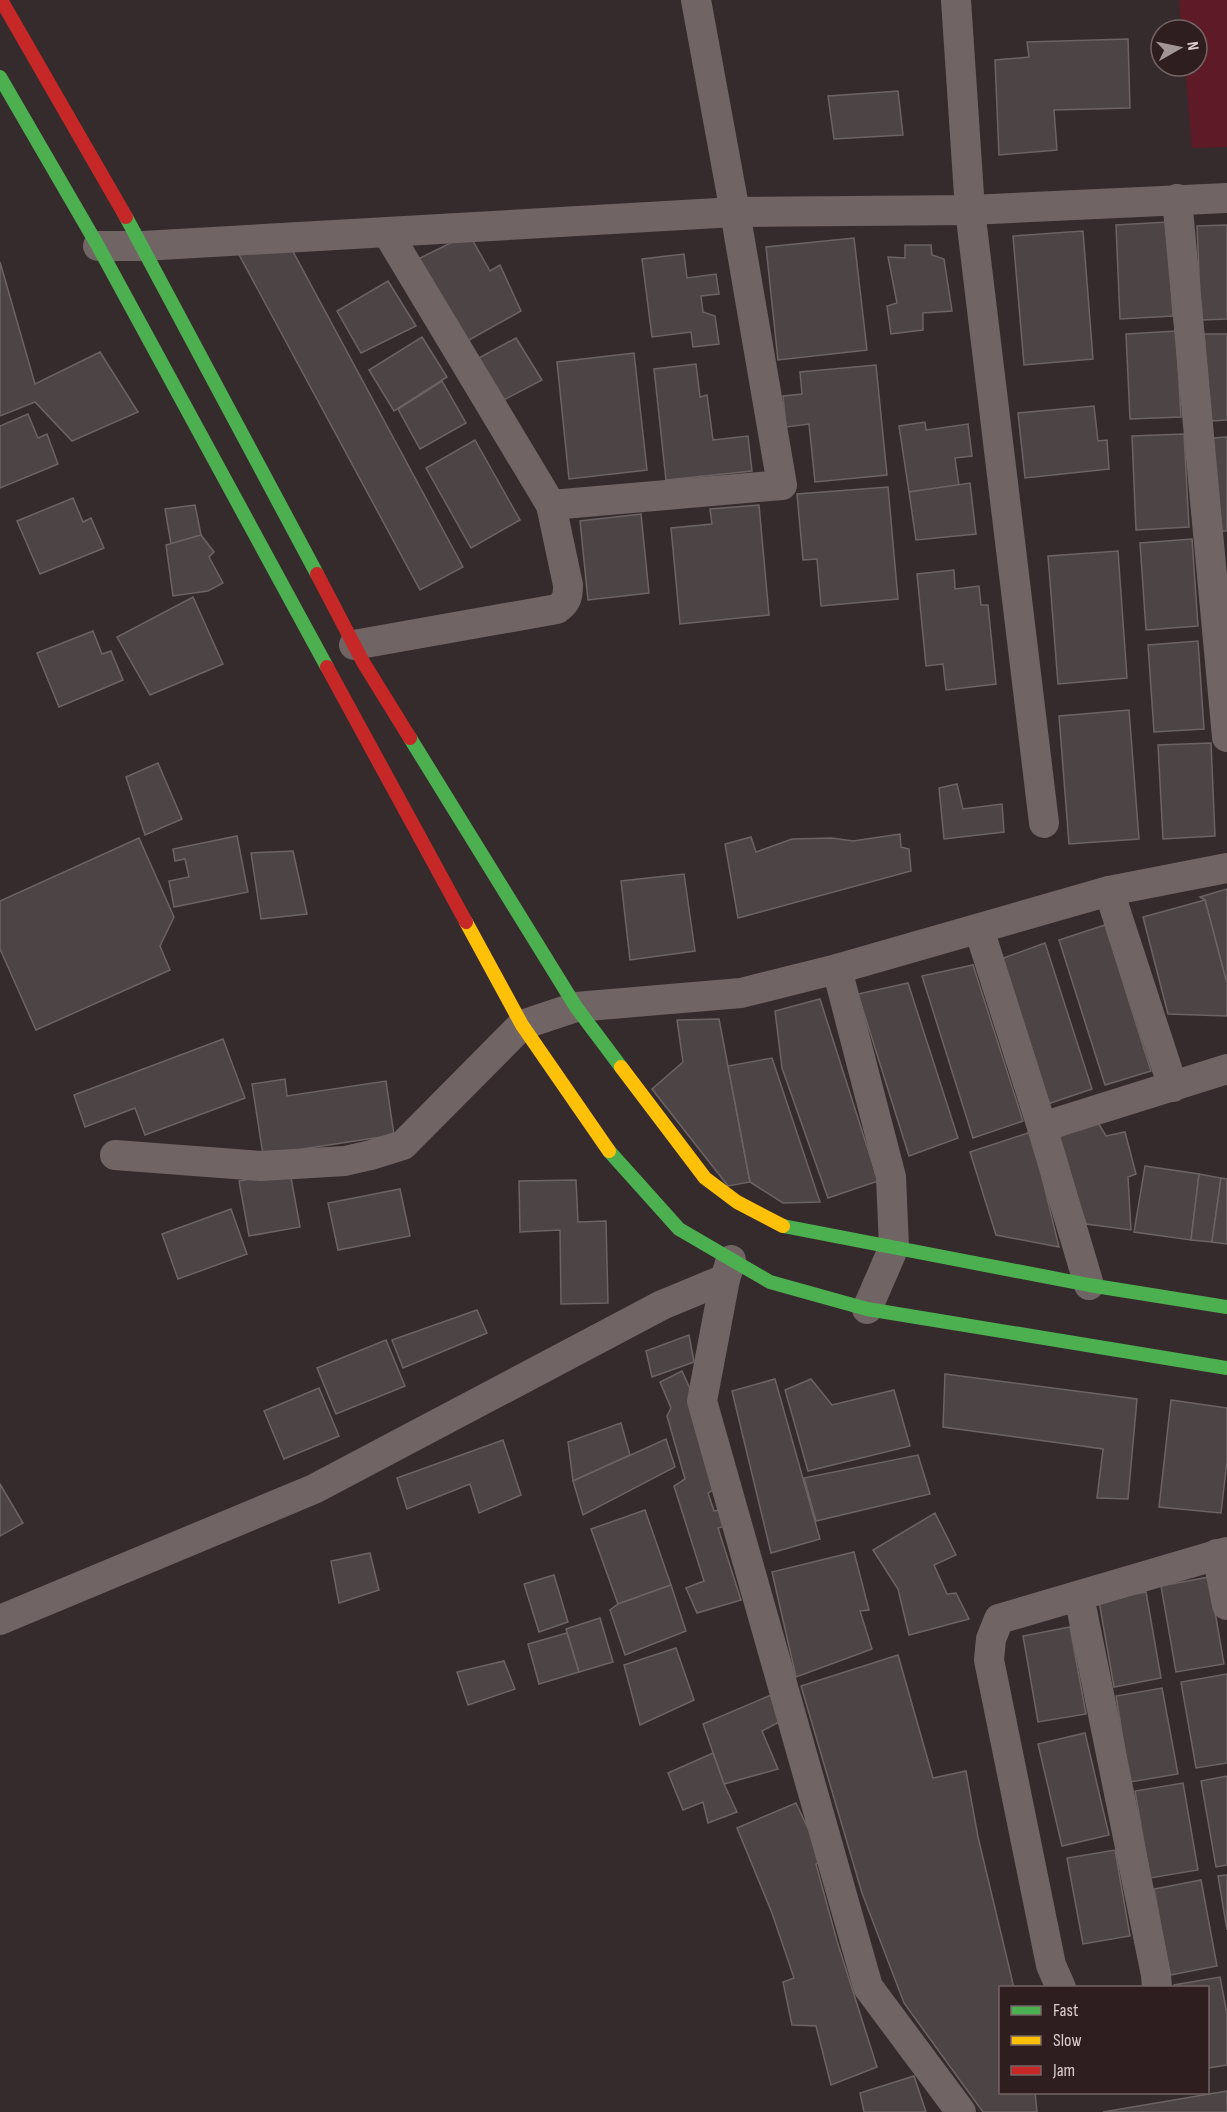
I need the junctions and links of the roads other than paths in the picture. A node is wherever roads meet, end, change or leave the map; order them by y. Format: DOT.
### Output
graph roads {
  1 [pos="1,0"];
  2 [pos="696,0"];
  3 [pos="956,0"];
  4 [pos="0,77"];
  5 [pos="1227,198"];
  6 [pos="1177,200"];
  7 [pos="970,210"];
  8 [pos="735,212"];
  9 [pos="387,232"];
  10 [pos="98,246"];
  11 [pos="143,246"];
  12 [pos="551,505"];
  13 [pos="354,645"];
  14 [pos="1227,737"];
  15 [pos="1044,824"];
  16 [pos="1227,868"];
  17 [pos="1109,891"];
  18 [pos="979,929"];
  19 [pos="837,969"];
  20 [pos="576,1007"];
  21 [pos="522,1025"];
  22 [pos="1227,1069"];
  23 [pos="1173,1087"];
  24 [pos="1042,1128"];
  25 [pos="115,1155"];
  26 [pos="894,1247"];
  27 [pos="728,1270"];
  28 [pos="1089,1285"];
  29 [pos="1227,1307"];
  30 [pos="867,1309"];
  31 [pos="1227,1368"];
  32 [pos="1222,1553"];
  33 [pos="1079,1596"];
  34 [pos="1227,1605"];
  35 [pos="0,1620"];
  36 [pos="1059,1986"];
  37 [pos="1157,1986"];
  38 [pos="961,2112"];
  1 -- 11 [label="street"];
  2 -- 8 [label="street"];
  3 -- 7 [label="street"];
  4 -- 10 [label="street"];
  5 -- 6 [label="street"];
  6 -- 7 [label="street"];
  6 -- 14 [label="street"];
  7 -- 8 [label="street"];
  7 -- 15 [label="street"];
  8 -- 9 [label="street"];
  8 -- 12 [label="street"];
  9 -- 11 [label="street"];
  9 -- 12 [label="street"];
  10 -- 11 [label="street"];
  10 -- 21 [label="street"];
  11 -- 13 [label="street"];
  12 -- 13 [label="street"];
  13 -- 20 [label="street"];
  16 -- 17 [label="street"];
  17 -- 18 [label="street"];
  17 -- 23 [label="street"];
  18 -- 19 [label="street"];
  18 -- 24 [label="street"];
  19 -- 20 [label="street"];
  19 -- 26 [label="street"];
  20 -- 21 [label="street"];
  20 -- 26 [label="street"];
  21 -- 25 [label="street"];
  21 -- 27 [label="street"];
  22 -- 23 [label="street"];
  23 -- 24 [label="street"];
  24 -- 28 [label="street"];
  26 -- 28 [label="street"];
  26 -- 30 [label="street"];
  27 -- 30 [label="street"];
  27 -- 35 [label="street"];
  27 -- 38 [label="street"];
  28 -- 29 [label="street"];
  30 -- 31 [label="street"];
  32 -- 33 [label="street"];
  32 -- 34 [label="street"];
  33 -- 36 [label="street"];
  33 -- 37 [label="street"];
}
